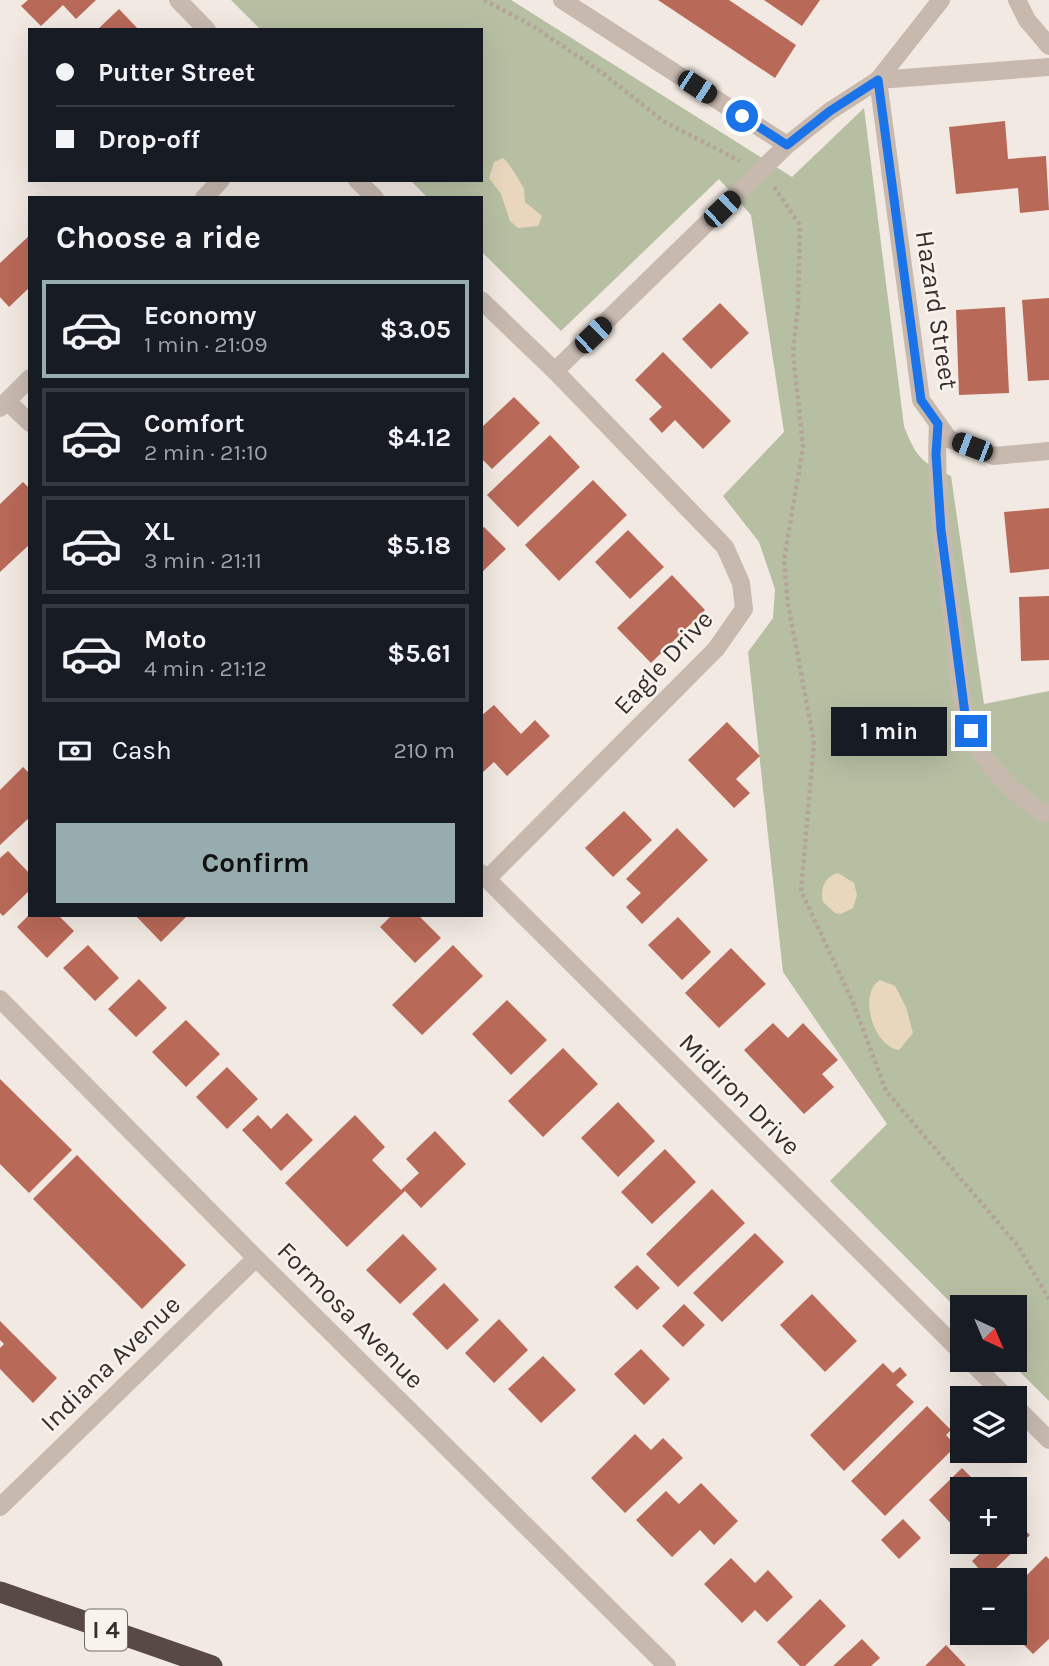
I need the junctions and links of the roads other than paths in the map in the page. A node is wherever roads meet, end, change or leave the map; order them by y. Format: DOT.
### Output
graph roads {
  1 [pos="178,0"];
  2 [pos="562,0"];
  3 [pos="942,0"];
  4 [pos="1017,0"];
  5 [pos="205,28"];
  6 [pos="1049,46"];
  7 [pos="1049,68"];
  8 [pos="878,80"];
  9 [pos="787,145"];
  10 [pos="219,182"];
  11 [pos="359,182"];
  12 [pos="206,196"];
  13 [pos="373,196"];
  14 [pos="483,302"];
  15 [pos="555,371"];
  16 [pos="28,380"];
  17 [pos="4,405"];
  18 [pos="28,422"];
  19 [pos="938,424"];
  20 [pos="1049,451"];
  21 [pos="1049,813"];
  22 [pos="484,876"];
  23 [pos="0,999"];
  24 [pos="256,1258"];
  25 [pos="950,1341"];
  26 [pos="981,1372"];
  27 [pos="995,1386"];
  28 [pos="1027,1418"];
  29 [pos="1049,1440"];
  30 [pos="0,1507"];
  31 [pos="0,1592"];
  32 [pos="212,1666"];
  33 [pos="667,1666"];
  1 -- 5 [label="street"];
  2 -- 9 [label="street"];
  3 -- 8 [label="street"];
  4 -- 6 [label="street"];
  7 -- 8 [label="street"];
  8 -- 9 [label="street"];
  8 -- 19 [label="street, Hazard Street"];
  9 -- 15 [label="street"];
  10 -- 12 [label="street"];
  11 -- 13 [label="street"];
  14 -- 15 [label="street"];
  15 -- 22 [label="street, Eagle Drive"];
  16 -- 17 [label="street"];
  17 -- 18 [label="street"];
  19 -- 20 [label="street, Hazard Street"];
  19 -- 21 [label="street"];
  22 -- 25 [label="street, Midiron Drive"];
  23 -- 24 [label="street, Formosa Avenue"];
  24 -- 30 [label="street, Indiana Avenue"];
  24 -- 33 [label="street, Formosa Avenue"];
  26 -- 27 [label="street"];
  28 -- 29 [label="street"];
  31 -- 32 [label="highway, I 4"];
}
